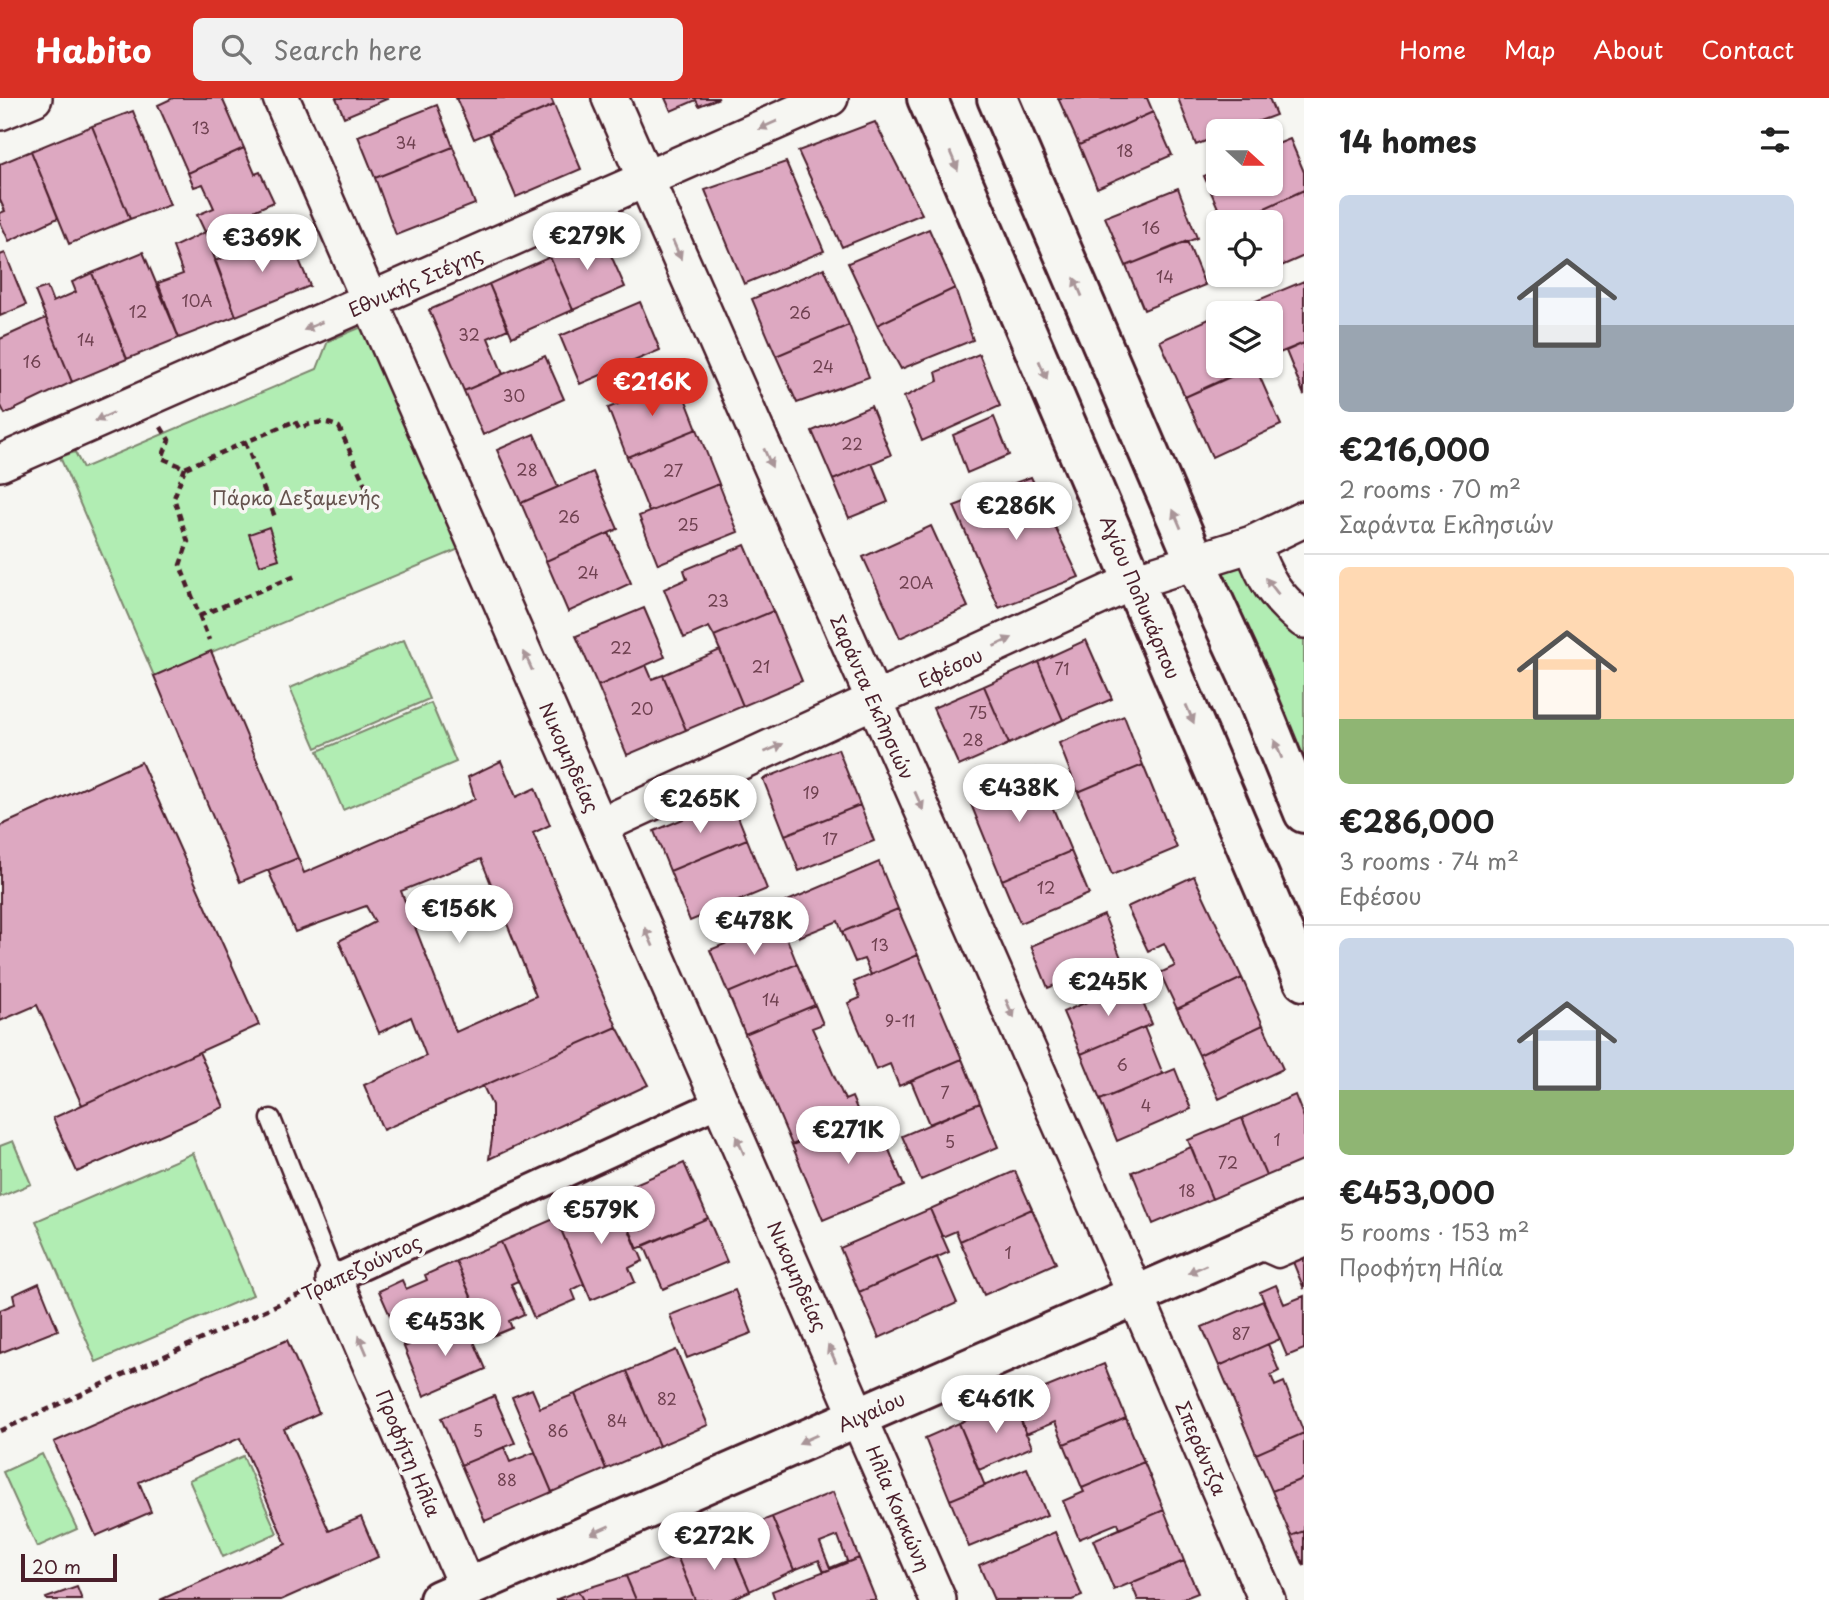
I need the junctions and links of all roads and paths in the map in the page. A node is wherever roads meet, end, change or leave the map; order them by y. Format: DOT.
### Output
graph roads {
  1 [pos="34,98"];
  2 [pos="281,98"];
  3 [pos="610,98"];
  4 [pos="830,98"];
  5 [pos="927,98"];
  6 [pos="997,98"];
  7 [pos="0,112"];
  8 [pos="646,179"];
  9 [pos="370,300"];
  10 [pos="131,405"];
  11 [pos="245,442"];
  12 [pos="0,463"];
  13 [pos="185,468"];
  14 [pos="375,507"];
  15 [pos="275,517"];
  16 [pos="1304,519"];
  17 [pos="1252,544"];
  18 [pos="1196,562"];
  19 [pos="298,575"];
  20 [pos="1134,581"];
  21 [pos="199,616"];
  22 [pos="1304,620"];
  23 [pos="209,640"];
  24 [pos="875,702"];
  25 [pos="1303,810"];
  26 [pos="600,826"];
  27 [pos="1304,981"];
  28 [pos="721,1102"];
  29 [pos="271,1119"];
  30 [pos="1304,1222"];
  31 [pos="1251,1246"];
  32 [pos="1304,1247"];
  33 [pos="334,1279"];
  34 [pos="1136,1296"];
  35 [pos="859,1416"];
  36 [pos="0,1431"];
  37 [pos="525,1563"];
  38 [pos="468,1596"];
  39 [pos="938,1600"];
  40 [pos="1267,1600"];
  1 -- 7 [label="street"];
  2 -- 9 [label="street, Νικομηδείας"];
  3 -- 8 [label="street, Σαράντα Εκλησιών"];
  4 -- 8 [label="street, Εθνικής Στέγης, one-way"];
  5 -- 20 [label="street, Αγίου Πολυκάρπου, one-way"];
  18 -- 6 [label="street, one-way"];
  8 -- 9 [label="street, Εθνικής Στέγης"];
  8 -- 24 [label="street, Σαράντα Εκλησιών, one-way"];
  9 -- 10 [label="street, Εθνικής Στέγης, one-way"];
  26 -- 9 [label="street, Νικομηδείας, one-way"];
  10 -- 12 [label="street, Εθνικής Στέγης, one-way"];
  10 -- 13 [label="path"];
  11 -- 13 [label="path"];
  11 -- 14 [label="path"];
  11 -- 15 [label="path"];
  13 -- 21 [label="path"];
  16 -- 17 [label="street, Εφέσου"];
  17 -- 18 [label="street, Εφέσου"];
  22 -- 17 [label="street, one-way"];
  18 -- 20 [label="street, Εφέσου"];
  25 -- 18 [label="street, one-way"];
  19 -- 21 [label="path"];
  24 -- 20 [label="street, Εφέσου, one-way"];
  20 -- 27 [label="street, Αγίου Πολυκάρπου, one-way"];
  21 -- 23 [label="path"];
  26 -- 24 [label="street, Εφέσου, one-way"];
  24 -- 34 [label="street, Σαράντα Εκλησιών, one-way"];
  28 -- 26 [label="street, Νικομηδείας, one-way"];
  28 -- 33 [label="street, Τραπεζούντος"];
  35 -- 28 [label="street, Νικομηδείας, one-way"];
  29 -- 33 [label="lane"];
  30 -- 31 [label="street, Αιγαίου"];
  31 -- 32 [label="lane"];
  31 -- 34 [label="street, Αιγαίου, one-way"];
  33 -- 36 [label="path, Τραπεζούντος"];
  38 -- 33 [label="street, Προφήτη Ηλία, one-way"];
  34 -- 35 [label="street, Αιγαίου"];
  34 -- 40 [label="street, Σπεράντζα"];
  35 -- 37 [label="street, Αιγαίου, one-way"];
  35 -- 39 [label="street, Ηλία Κοκκώνη"];
  37 -- 38 [label="street, Προφήτη Ηλία"];
}
